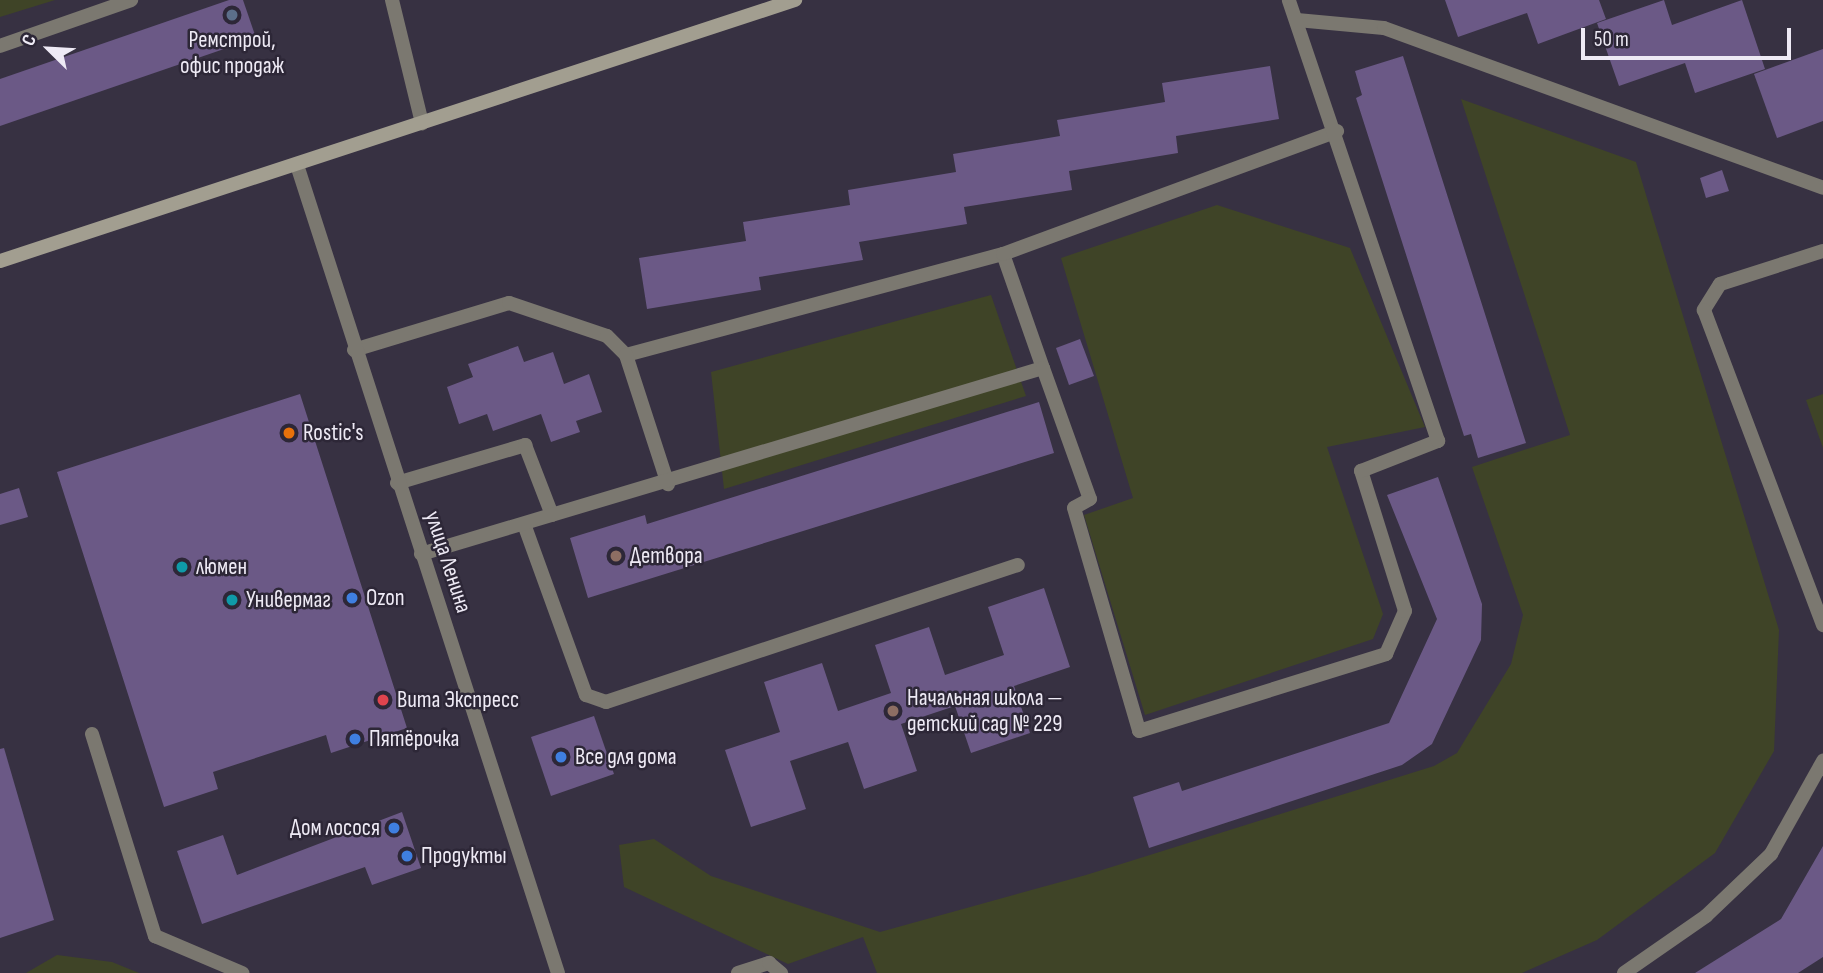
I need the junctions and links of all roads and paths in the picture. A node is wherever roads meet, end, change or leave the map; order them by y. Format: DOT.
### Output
graph roads {
  1 [pos="131,0"];
  2 [pos="392,0"];
  3 [pos="795,0"];
  4 [pos="1289,0"];
  5 [pos="1297,20"];
  6 [pos="0,46"];
  7 [pos="422,123"];
  8 [pos="1338,131"];
  9 [pos="297,165"];
  10 [pos="1823,188"];
  11 [pos="1823,251"];
  12 [pos="1003,254"];
  13 [pos="0,261"];
  14 [pos="355,350"];
  15 [pos="626,355"];
  16 [pos="1042,368"];
  17 [pos="397,483"];
  18 [pos="668,484"];
  19 [pos="552,515"];
  20 [pos="524,524"];
  21 [pos="421,554"];
  22 [pos="1018,565"];
  23 [pos="1823,625"];
  24 [pos="92,734"];
  25 [pos="1823,761"];
  26 [pos="242,973"];
  27 [pos="558,973"];
  28 [pos="738,973"];
  29 [pos="781,973"];
  30 [pos="1624,973"];
  1 -- 6 [label="street"];
  2 -- 7 [label="street"];
  3 -- 7 [label="main road"];
  4 -- 5 [label="street"];
  5 -- 8 [label="street"];
  5 -- 10 [label="street"];
  7 -- 9 [label="main road"];
  8 -- 12 [label="street"];
  8 -- 16 [label="street"];
  9 -- 13 [label="main road"];
  9 -- 14 [label="street, улица Ленина"];
  11 -- 23 [label="street"];
  12 -- 15 [label="street"];
  12 -- 16 [label="street"];
  14 -- 15 [label="street"];
  14 -- 17 [label="street, улица Ленина"];
  15 -- 18 [label="street"];
  16 -- 18 [label="street"];
  17 -- 19 [label="street"];
  17 -- 21 [label="street, улица Ленина"];
  18 -- 19 [label="street"];
  19 -- 20 [label="street"];
  20 -- 21 [label="street"];
  20 -- 22 [label="street"];
  21 -- 27 [label="street, улица Ленина"];
  24 -- 26 [label="street"];
  25 -- 30 [label="street"];
  28 -- 29 [label="street"];
}
